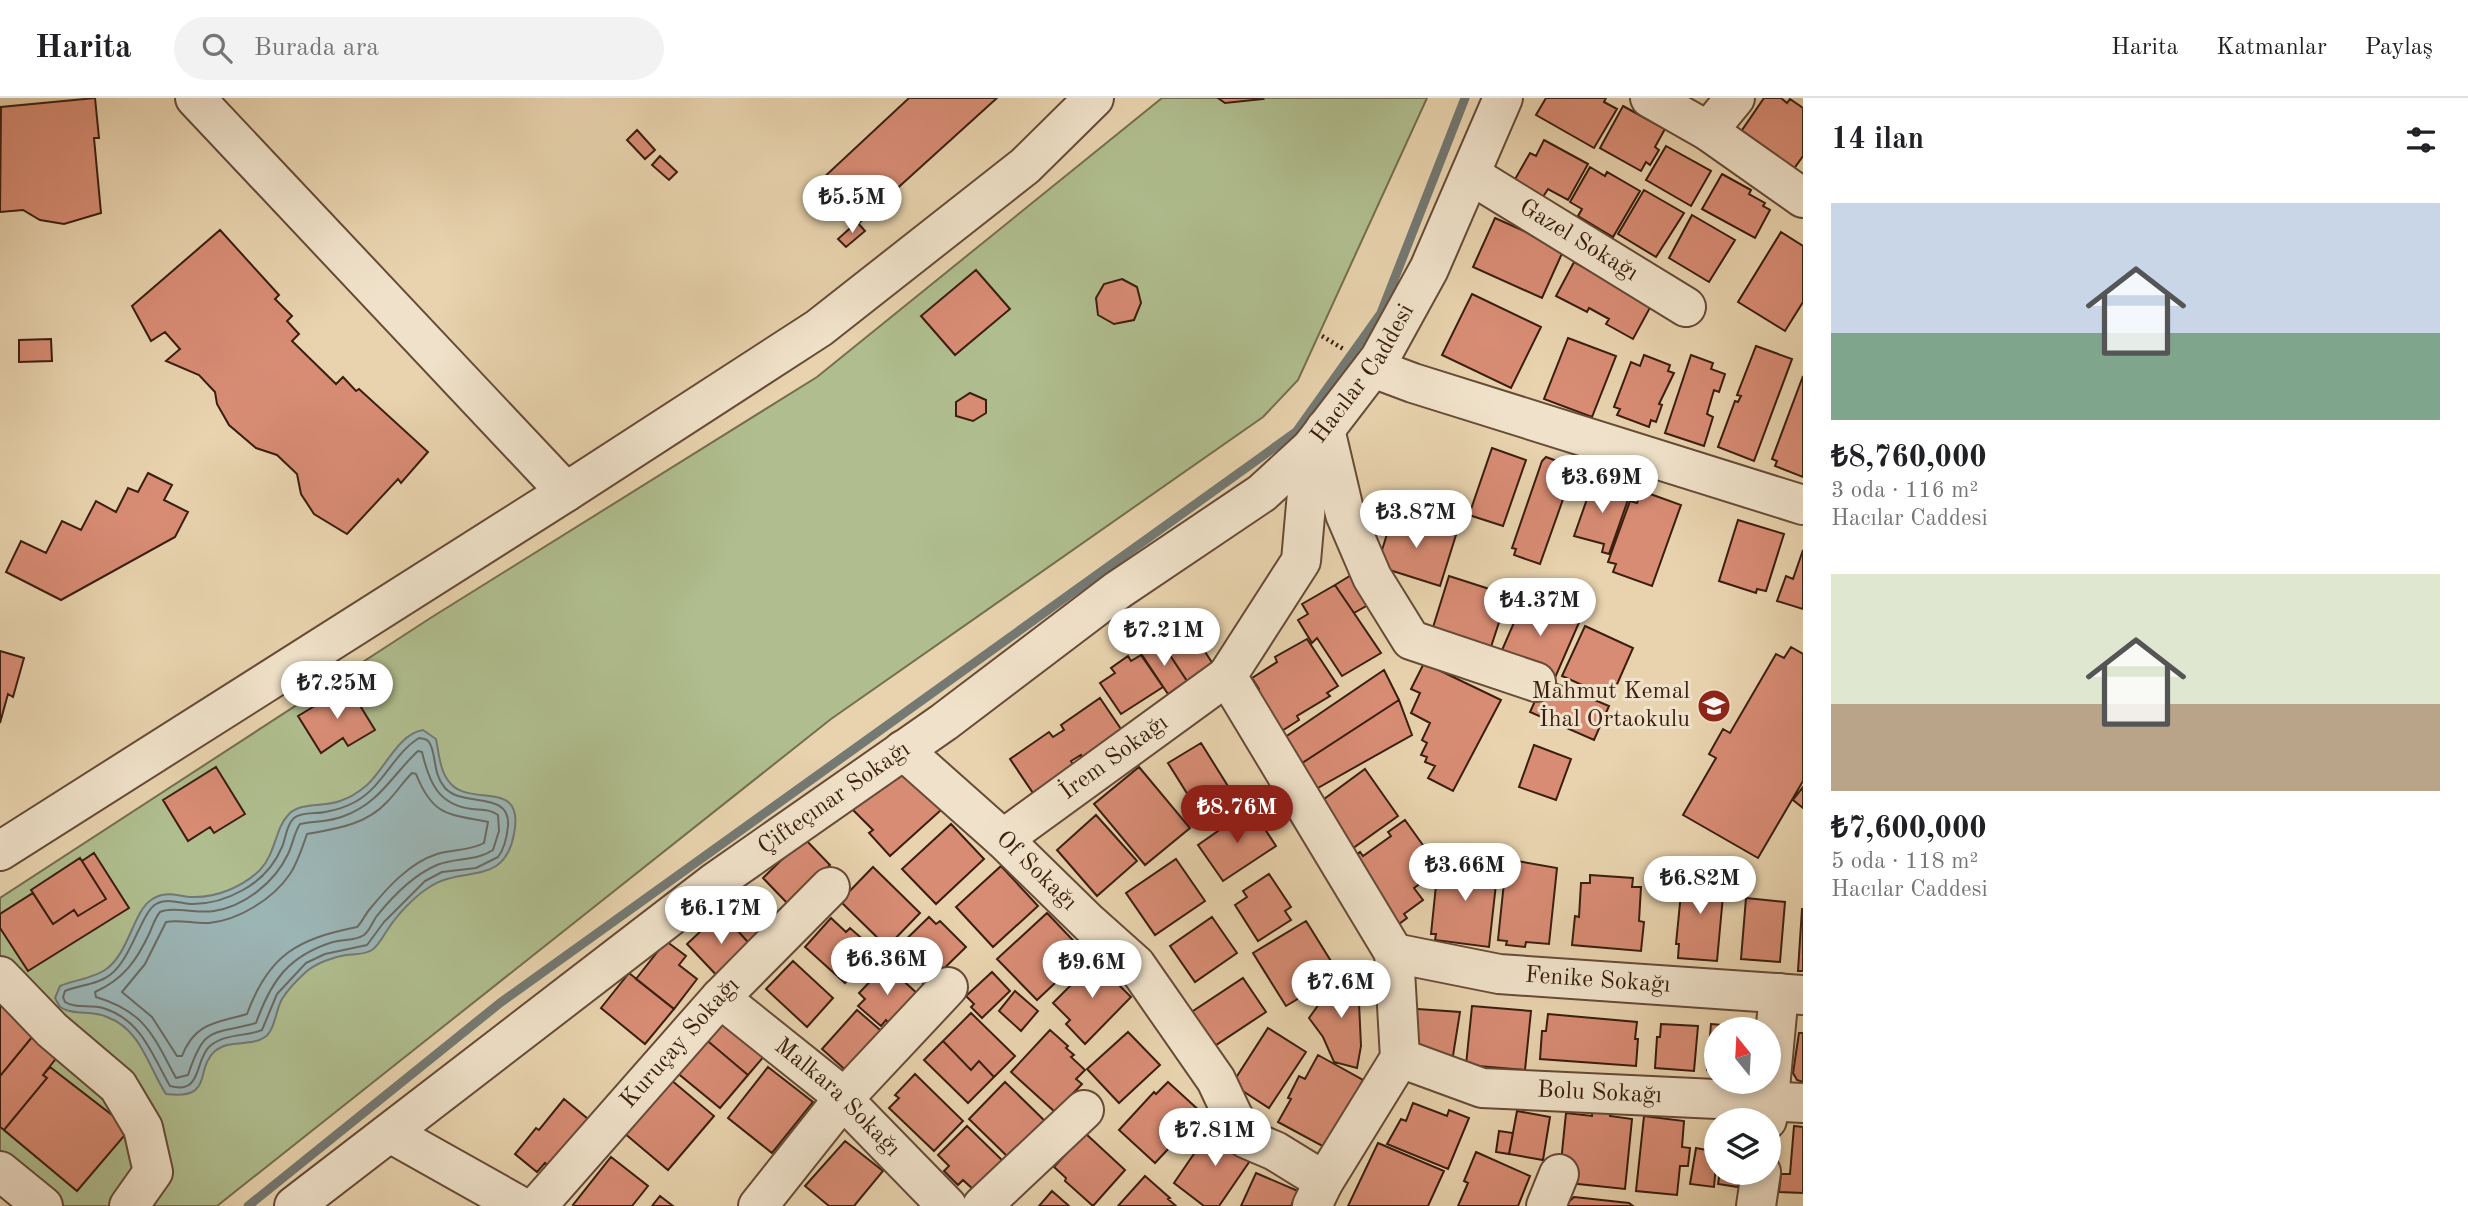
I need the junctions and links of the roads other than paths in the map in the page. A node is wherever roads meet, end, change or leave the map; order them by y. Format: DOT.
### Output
graph roads {
  1 [pos="195,98"];
  2 [pos="1094,98"];
  3 [pos="1503,98"];
  4 [pos="1650,98"];
  5 [pos="1735,98"];
  6 [pos="1708,131"];
  7 [pos="1471,175"];
  8 [pos="1803,198"];
  9 [pos="1686,307"];
  10 [pos="1373,368"];
  11 [pos="1318,438"];
  12 [pos="566,492"];
  13 [pos="1803,505"];
  14 [pos="1227,676"];
  15 [pos="1536,682"];
  16 [pos="903,750"];
  17 [pos="1003,839"];
  18 [pos="0,851"];
  19 [pos="830,887"];
  20 [pos="1394,953"];
  21 [pos="0,976"];
  22 [pos="948,987"];
  23 [pos="1791,994"];
  24 [pos="720,998"];
  25 [pos="1400,1058"];
  26 [pos="843,1099"];
  27 [pos="1780,1108"];
  28 [pos="1084,1111"];
  29 [pos="390,1133"];
  30 [pos="0,1171"];
  31 [pos="1760,1185"];
  32 [pos="1318,1194"];
  33 [pos="43,1206"];
  34 [pos="129,1206"];
  35 [pos="294,1206"];
  36 [pos="520,1206"];
  37 [pos="537,1206"];
  38 [pos="758,1206"];
  39 [pos="947,1206"];
  40 [pos="982,1206"];
  41 [pos="1756,1206"];
  1 -- 12 [label="street"];
  2 -- 12 [label="street"];
  3 -- 7 [label="street, Hacılar Caddesi"];
  4 -- 6 [label="street"];
  5 -- 6 [label="street"];
  6 -- 8 [label="street"];
  7 -- 9 [label="street, Gazel Sokağı"];
  7 -- 10 [label="street, Hacılar Caddesi"];
  10 -- 11 [label="street, Hacılar Caddesi"];
  10 -- 13 [label="street"];
  11 -- 14 [label="street, Hacılar Caddesi"];
  11 -- 15 [label="street"];
  11 -- 16 [label="street, Çifteçınar Sokağı"];
  12 -- 18 [label="street"];
  14 -- 17 [label="street, İrem Sokağı"];
  14 -- 20 [label="street"];
  16 -- 17 [label="street, Of Sokağı"];
  16 -- 29 [label="street, Çifteçınar Sokağı"];
  17 -- 32 [label="street, Of Sokağı"];
  19 -- 24 [label="street, Kuruçay Sokağı"];
  20 -- 23 [label="street, Fenike Sokağı"];
  20 -- 25 [label="street"];
  21 -- 34 [label="street"];
  22 -- 26 [label="street"];
  23 -- 27 [label="street"];
  24 -- 26 [label="street, Malkara Sokağı"];
  24 -- 37 [label="street, Kuruçay Sokağı"];
  25 -- 27 [label="street, Bolu Sokağı"];
  25 -- 32 [label="street"];
  26 -- 38 [label="street"];
  26 -- 39 [label="street, Malkara Sokağı"];
  28 -- 40 [label="street"];
  29 -- 35 [label="street, Çifteçınar Sokağı"];
  29 -- 36 [label="street"];
  30 -- 33 [label="street"];
  31 -- 41 [label="street"];
}
